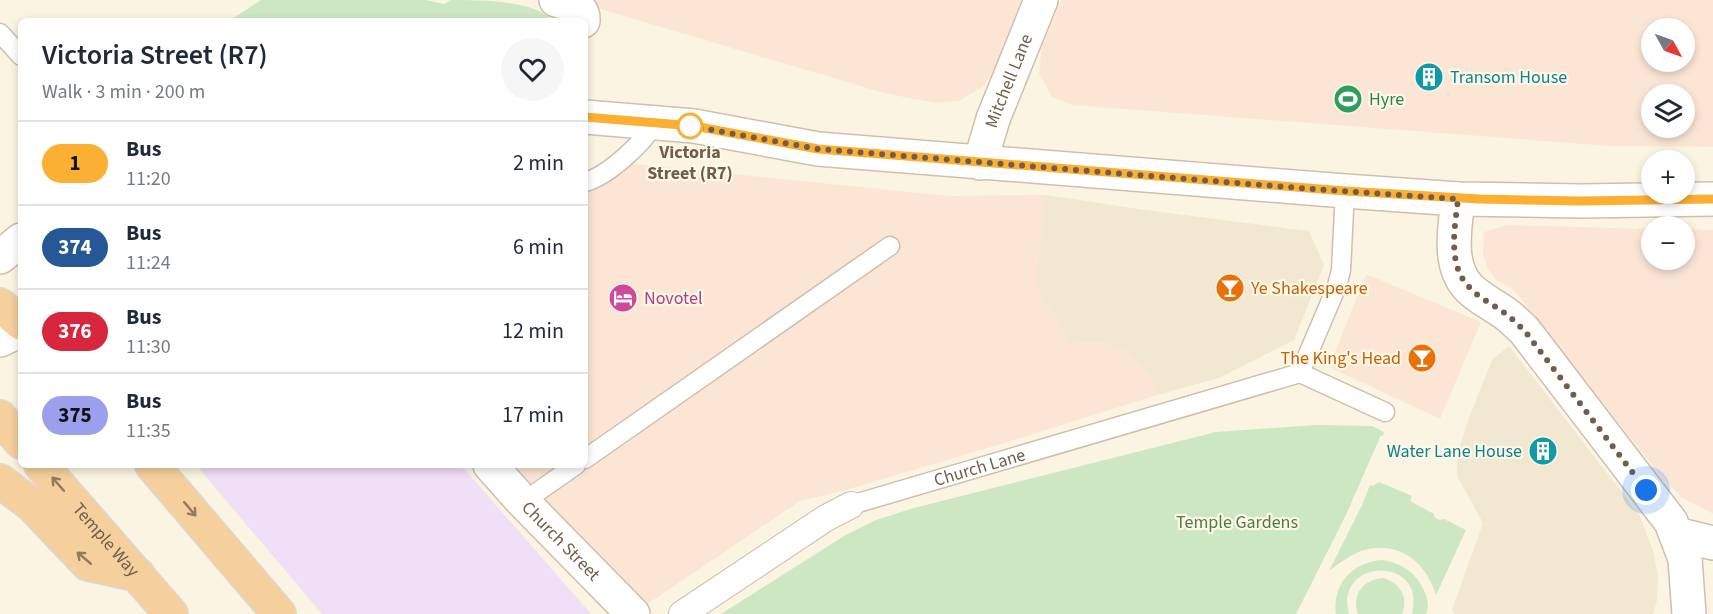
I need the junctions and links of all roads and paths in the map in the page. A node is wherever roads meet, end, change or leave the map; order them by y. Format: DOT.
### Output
graph roads {
  1 [pos="556,0"];
  2 [pos="1041,0"];
  3 [pos="583,18"];
  4 [pos="0,33"];
  5 [pos="18,53"];
  6 [pos="588,117"];
  7 [pos="655,123"];
  8 [pos="980,163"];
  9 [pos="588,181"];
  10 [pos="1345,191"];
  11 [pos="1458,199"];
  12 [pos="1713,199"];
  13 [pos="18,242"];
  14 [pos="890,246"];
  15 [pos="0,257"];
  16 [pos="0,305"];
  17 [pos="18,320"];
  18 [pos="18,331"];
  19 [pos="0,340"];
  20 [pos="1300,373"];
  21 [pos="1385,412"];
  22 [pos="0,417"];
  23 [pos="18,438"];
  24 [pos="588,457"];
  25 [pos="44,468"];
  26 [pos="155,468"];
  27 [pos="493,468"];
  28 [pos="572,468"];
  29 [pos="0,481"];
  30 [pos="523,502"];
  31 [pos="851,505"];
  32 [pos="1676,534"];
  33 [pos="1713,543"];
  34 [pos="138,575"];
  35 [pos="171,614"];
  36 [pos="279,614"];
  37 [pos="633,614"];
  38 [pos="682,614"];
  39 [pos="1689,614"];
  1 -- 3 [label="main road"];
  2 -- 8 [label="main road, Mitchell Lane"];
  4 -- 5 [label="lane"];
  6 -- 7 [label="main road"];
  7 -- 8 [label="main road"];
  7 -- 9 [label="lane"];
  8 -- 10 [label="main road"];
  10 -- 11 [label="main road"];
  10 -- 20 [label="lane"];
  11 -- 12 [label="main road"];
  11 -- 32 [label="main road"];
  13 -- 15 [label="main road"];
  14 -- 24 [label="lane"];
  16 -- 17 [label="highway"];
  18 -- 19 [label="main road"];
  20 -- 21 [label="lane"];
  20 -- 31 [label="lane, Church Lane"];
  22 -- 23 [label="highway"];
  34 -- 25 [label="highway, Temple Way, one-way"];
  26 -- 36 [label="highway, one-way"];
  27 -- 30 [label="main road, Church Street"];
  28 -- 30 [label="lane"];
  34 -- 29 [label="highway, one-way"];
  30 -- 37 [label="main road, Church Street"];
  31 -- 38 [label="street, Church Lane"];
  32 -- 33 [label="main road"];
  32 -- 39 [label="main road"];
  34 -- 35 [label="highway, Temple Way"];
}
